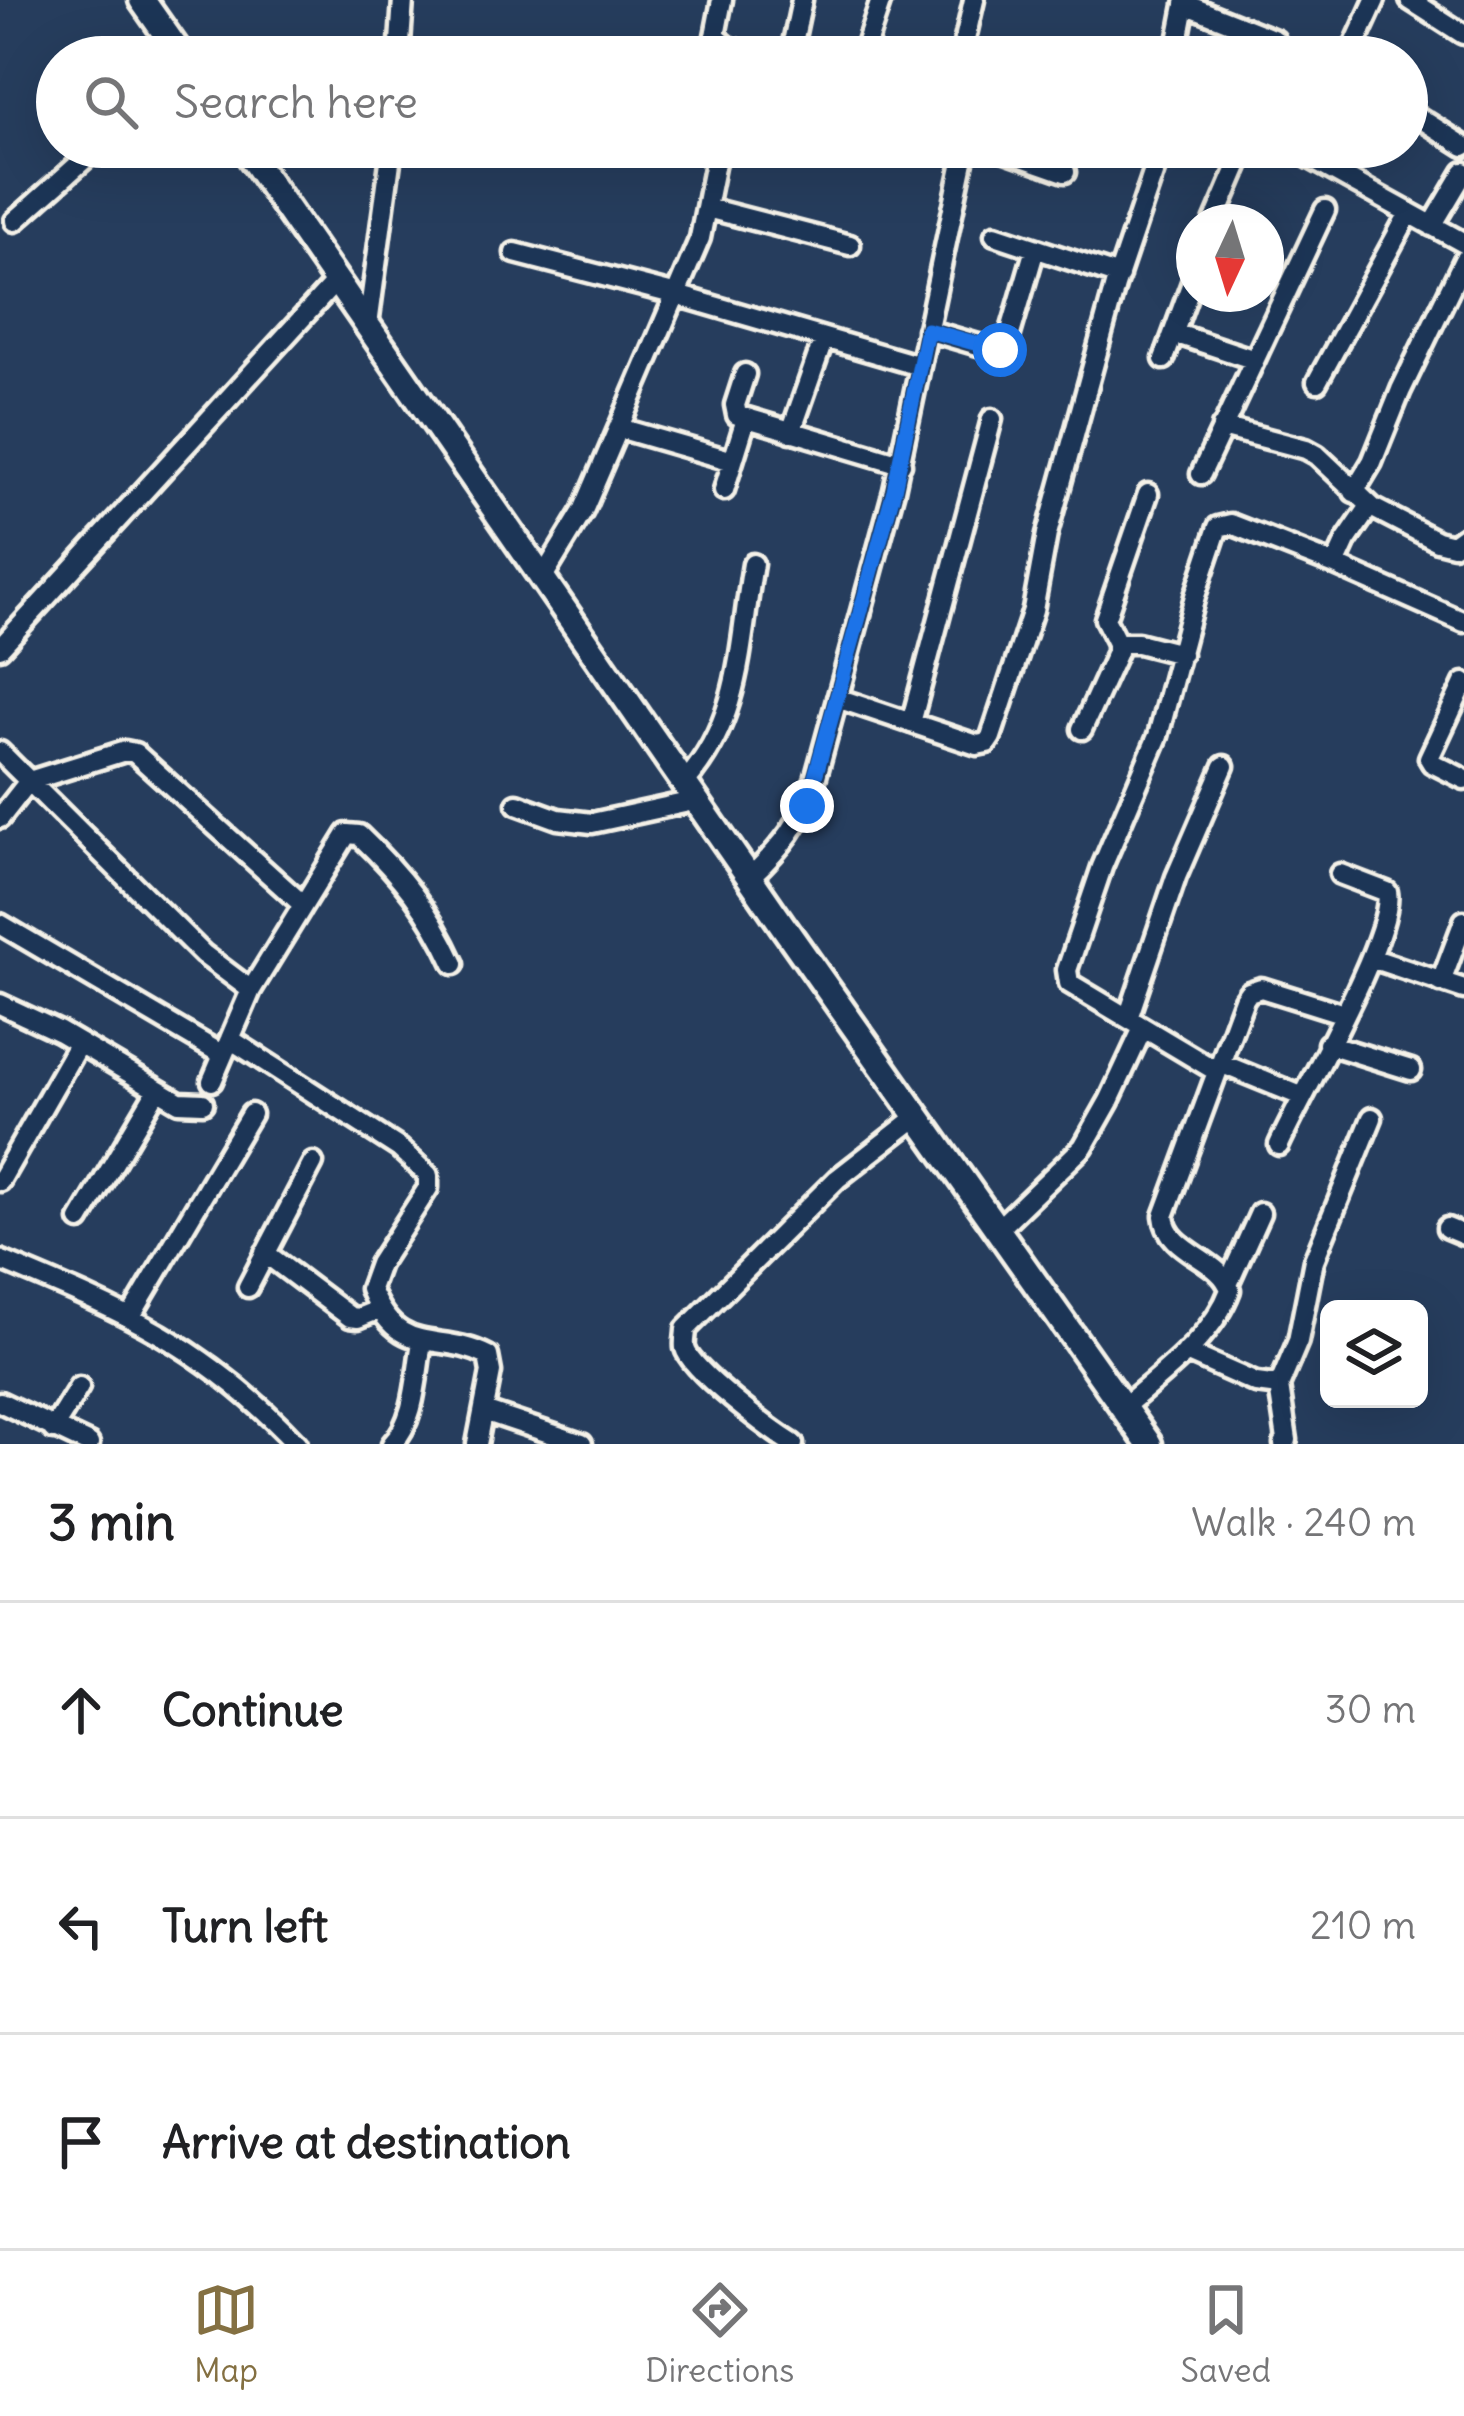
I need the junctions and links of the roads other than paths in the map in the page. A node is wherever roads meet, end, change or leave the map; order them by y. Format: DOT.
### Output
graph roads {
  1 [pos="142,0"];
  2 [pos="403,0"];
  3 [pos="722,0"];
  4 [pos="802,0"];
  5 [pos="881,0"];
  6 [pos="974,0"];
  7 [pos="1375,0"];
  8 [pos="1410,0"];
  9 [pos="1185,2"];
  10 [pos="1463,34"];
  11 [pos="167,36"];
  12 [pos="400,36"];
  13 [pos="715,36"];
  14 [pos="794,36"];
  15 [pos="869,36"];
  16 [pos="966,36"];
  17 [pos="1179,36"];
  18 [pos="1266,36"];
  19 [pos="1359,36"];
  20 [pos="1428,123"];
  21 [pos="1464,146"];
  22 [pos="74,168"];
  23 [pos="259,168"];
  24 [pos="389,168"];
  25 [pos="714,168"];
  26 [pos="962,168"];
  27 [pos="1053,168"];
  28 [pos="1155,168"];
  29 [pos="1237,168"];
  30 [pos="1332,168"];
  31 [pos="1064,172"];
  32 [pos="1464,172"];
  33 [pos="1222,204"];
  34 [pos="707,208"];
  35 [pos="1324,210"];
  36 [pos="1409,212"];
  37 [pos="15,221"];
  38 [pos="1432,226"];
  39 [pos="995,235"];
  40 [pos="850,244"];
  41 [pos="1464,244"];
  42 [pos="1035,249"];
  43 [pos="515,253"];
  44 [pos="1464,260"];
  45 [pos="1119,276"];
  46 [pos="337,280"];
  47 [pos="674,294"];
  48 [pos="1182,312"];
  49 [pos="368,325"];
  50 [pos="927,330"];
  51 [pos="1174,333"];
  52 [pos="824,338"];
  53 [pos="1164,359"];
  54 [pos="1252,359"];
  55 [pos="920,366"];
  56 [pos="745,374"];
  57 [pos="1317,382"];
  58 [pos="746,419"];
  59 [pos="992,419"];
  60 [pos="1222,427"];
  61 [pos="619,428"];
  62 [pos="791,432"];
  63 [pos="733,461"];
  64 [pos="901,464"];
  65 [pos="1201,475"];
  66 [pos="724,490"];
  67 [pos="1354,491"];
  68 [pos="1148,494"];
  69 [pos="1370,506"];
  70 [pos="1464,536"];
  71 [pos="753,564"];
  72 [pos="1335,565"];
  73 [pos="544,577"];
  74 [pos="1464,622"];
  75 [pos="1117,643"];
  76 [pos="0,648"];
  77 [pos="1181,654"];
  78 [pos="1464,683"];
  79 [pos="838,698"];
  80 [pos="911,723"];
  81 [pos="1082,730"];
  82 [pos="0,752"];
  83 [pos="1224,766"];
  84 [pos="1464,779"];
  85 [pos="29,781"];
  86 [pos="692,790"];
  87 [pos="517,804"];
  88 [pos="0,818"];
  89 [pos="1340,874"];
  90 [pos="750,877"];
  91 [pos="302,904"];
  92 [pos="1464,921"];
  93 [pos="0,924"];
  94 [pos="1371,958"];
  95 [pos="454,964"];
  96 [pos="1441,982"];
  97 [pos="1464,989"];
  98 [pos="251,991"];
  99 [pos="0,1004"];
  100 [pos="1344,1014"];
  101 [pos="1136,1023"];
  102 [pos="79,1043"];
  103 [pos="1328,1044"];
  104 [pos="226,1047"];
  105 [pos="1218,1067"];
  106 [pos="1411,1070"];
  107 [pos="212,1082"];
  108 [pos="158,1090"];
  109 [pos="1301,1096"];
  110 [pos="203,1103"];
  111 [pos="251,1114"];
  112 [pos="918,1116"];
  113 [pos="1372,1118"];
  114 [pos="1279,1145"];
  115 [pos="313,1162"];
  116 [pos="0,1181"];
  117 [pos="1260,1214"];
  118 [pos="80,1220"];
  119 [pos="998,1229"];
  120 [pos="265,1253"];
  121 [pos="0,1260"];
  122 [pos="1229,1282"];
  123 [pos="248,1287"];
  124 [pos="380,1309"];
  125 [pos="130,1316"];
  126 [pos="422,1342"];
  127 [pos="1186,1352"];
  128 [pos="1279,1386"];
  129 [pos="79,1387"];
  130 [pos="0,1402"];
  131 [pos="1123,1408"];
  132 [pos="484,1411"];
  133 [pos="53,1429"];
  134 [pos="89,1444"];
  135 [pos="297,1444"];
  136 [pos="392,1444"];
  137 [pos="477,1444"];
  138 [pos="582,1444"];
  139 [pos="793,1444"];
  140 [pos="1149,1444"];
  141 [pos="1284,1444"];
  1 -- 11 [label="main road"];
  2 -- 12 [label="street"];
  3 -- 13 [label="street"];
  4 -- 14 [label="street"];
  5 -- 15 [label="street"];
  6 -- 16 [label="street"];
  7 -- 19 [label="street"];
  8 -- 10 [label="street"];
  9 -- 17 [label="street"];
  9 -- 18 [label="street"];
  20 -- 21 [label="street"];
  22 -- 37 [label="street"];
  23 -- 46 [label="main road"];
  24 -- 49 [label="street"];
  25 -- 34 [label="street"];
  26 -- 50 [label="street"];
  27 -- 31 [label="street"];
  28 -- 45 [label="street"];
  29 -- 33 [label="street"];
  30 -- 36 [label="street"];
  32 -- 38 [label="street"];
  34 -- 40 [label="street"];
  34 -- 47 [label="street"];
  35 -- 54 [label="street"];
  36 -- 38 [label="street"];
  36 -- 57 [label="street"];
  38 -- 41 [label="street"];
  39 -- 42 [label="street"];
  42 -- 45 [label="street"];
  42 -- 50 [label="street"];
  43 -- 47 [label="street"];
  44 -- 67 [label="street"];
  45 -- 80 [label="street"];
  46 -- 49 [label="main road"];
  46 -- 76 [label="street"];
  47 -- 52 [label="street"];
  47 -- 61 [label="street"];
  48 -- 51 [label="street"];
  49 -- 73 [label="main road"];
  50 -- 55 [label="street"];
  51 -- 53 [label="street"];
  51 -- 54 [label="street"];
  52 -- 55 [label="street"];
  52 -- 62 [label="street"];
  54 -- 60 [label="street"];
  55 -- 64 [label="street"];
  56 -- 58 [label="street"];
  58 -- 62 [label="street"];
  58 -- 63 [label="street"];
  59 -- 80 [label="street"];
  60 -- 65 [label="street"];
  60 -- 67 [label="street"];
  61 -- 63 [label="street"];
  61 -- 73 [label="street"];
  62 -- 64 [label="street"];
  63 -- 66 [label="street"];
  64 -- 79 [label="street"];
  67 -- 69 [label="street"];
  68 -- 75 [label="street"];
  69 -- 70 [label="street"];
  69 -- 72 [label="street"];
  71 -- 86 [label="street"];
  72 -- 74 [label="street"];
  72 -- 77 [label="street"];
  73 -- 86 [label="main road"];
  75 -- 77 [label="street"];
  75 -- 81 [label="street"];
  77 -- 101 [label="street"];
  78 -- 84 [label="street"];
  79 -- 80 [label="street"];
  79 -- 90 [label="street"];
  82 -- 85 [label="street"];
  83 -- 101 [label="street"];
  85 -- 88 [label="street"];
  85 -- 91 [label="street"];
  85 -- 98 [label="street"];
  86 -- 87 [label="street"];
  86 -- 90 [label="main road"];
  89 -- 94 [label="street"];
  90 -- 112 [label="main road"];
  91 -- 95 [label="street"];
  91 -- 98 [label="street"];
  92 -- 96 [label="street"];
  93 -- 104 [label="street"];
  94 -- 96 [label="street"];
  94 -- 100 [label="street"];
  96 -- 97 [label="street"];
  98 -- 104 [label="street"];
  99 -- 102 [label="street"];
  100 -- 103 [label="street"];
  100 -- 105 [label="street"];
  101 -- 105 [label="street"];
  101 -- 119 [label="street"];
  102 -- 108 [label="street"];
  102 -- 116 [label="street"];
  103 -- 106 [label="street"];
  103 -- 109 [label="street"];
  104 -- 107 [label="street"];
  104 -- 124 [label="street"];
  105 -- 109 [label="street"];
  105 -- 122 [label="street"];
  108 -- 110 [label="street"];
  108 -- 118 [label="street"];
  109 -- 114 [label="street"];
  111 -- 125 [label="street"];
  112 -- 119 [label="main road"];
  112 -- 139 [label="street"];
  113 -- 128 [label="street"];
  115 -- 120 [label="street"];
  117 -- 122 [label="street"];
  119 -- 131 [label="main road"];
  120 -- 123 [label="street"];
  120 -- 124 [label="street"];
  121 -- 125 [label="street"];
  122 -- 127 [label="street"];
  124 -- 126 [label="street"];
  125 -- 135 [label="street"];
  126 -- 132 [label="street"];
  126 -- 136 [label="street"];
  127 -- 128 [label="street"];
  127 -- 131 [label="street"];
  128 -- 141 [label="street"];
  129 -- 133 [label="street"];
  130 -- 133 [label="street"];
  131 -- 140 [label="main road"];
  132 -- 137 [label="street"];
  132 -- 138 [label="street"];
  133 -- 134 [label="street"];
}
